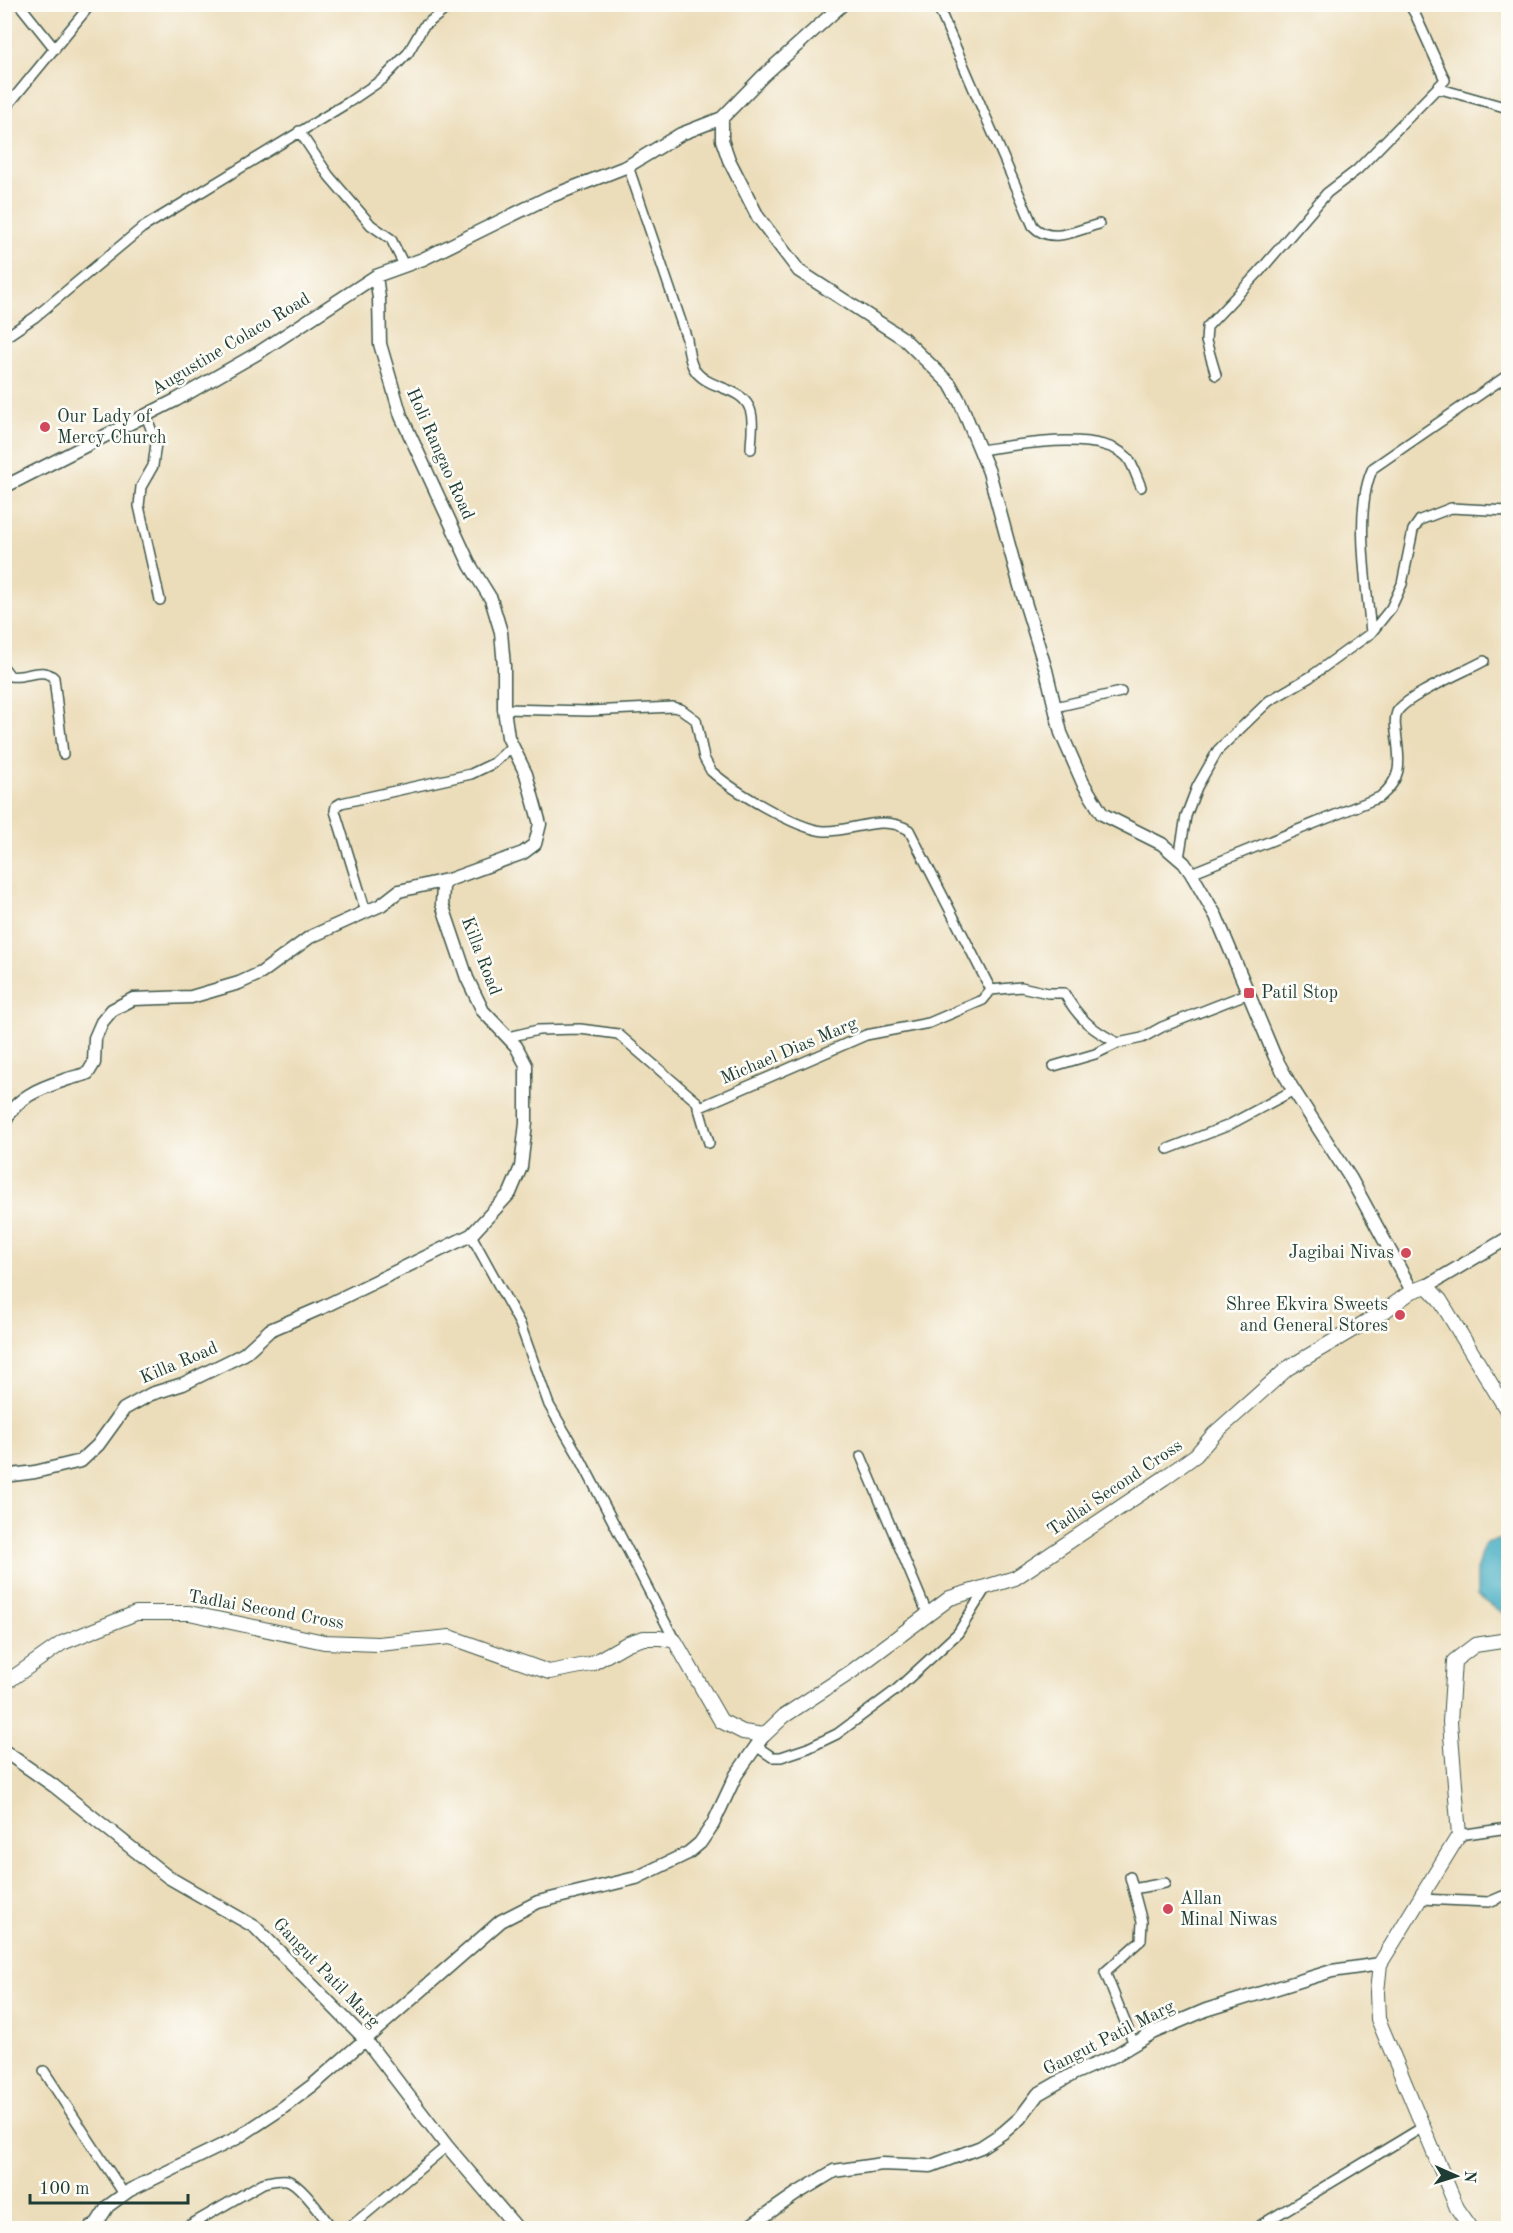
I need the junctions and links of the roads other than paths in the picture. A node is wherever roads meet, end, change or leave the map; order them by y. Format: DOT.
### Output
graph roads {
  1 [pos="19,4"];
  2 [pos="91,4"];
  3 [pos="452,4"];
  4 [pos="843,4"];
  5 [pos="937,4"];
  6 [pos="1408,4"];
  7 [pos="55,49"];
  8 [pos="1437,88"];
  9 [pos="1509,108"];
  10 [pos="4,110"];
  11 [pos="722,118"];
  12 [pos="299,131"];
  13 [pos="628,166"];
  14 [pos="1100,224"];
  15 [pos="404,265"];
  16 [pos="376,276"];
  17 [pos="4,338"];
  18 [pos="1216,375"];
  19 [pos="1509,375"];
  20 [pos="146,415"];
  21 [pos="751,450"];
  22 [pos="980,450"];
  23 [pos="4,487"];
  24 [pos="1142,487"];
  25 [pos="1509,511"];
  26 [pos="160,600"];
  27 [pos="1371,633"];
  28 [pos="1484,661"];
  29 [pos="4,668"];
  30 [pos="1121,692"];
  31 [pos="1055,707"];
  32 [pos="504,709"];
  33 [pos="512,746"];
  34 [pos="63,754"];
  35 [pos="1179,858"];
  36 [pos="1191,873"];
  37 [pos="447,880"];
  38 [pos="366,912"];
  39 [pos="991,990"];
  40 [pos="1248,993"];
  41 [pos="508,1037"];
  42 [pos="1118,1043"];
  43 [pos="1054,1066"];
  44 [pos="1294,1090"];
  45 [pos="698,1108"];
  46 [pos="4,1124"];
  47 [pos="709,1143"];
  48 [pos="1168,1149"];
  49 [pos="471,1236"];
  50 [pos="1509,1238"];
  51 [pos="1427,1286"];
  52 [pos="1412,1291"];
  53 [pos="1509,1412"];
  54 [pos="861,1456"];
  55 [pos="4,1476"];
  56 [pos="985,1589"];
  57 [pos="928,1615"];
  58 [pos="1509,1640"];
  59 [pos="675,1641"];
  60 [pos="4,1680"];
  61 [pos="760,1740"];
  62 [pos="4,1751"];
  63 [pos="1509,1828"];
  64 [pos="1459,1835"];
  65 [pos="1130,1877"];
  66 [pos="1165,1883"];
  67 [pos="1133,1889"];
  68 [pos="1503,1896"];
  69 [pos="1420,1899"];
  70 [pos="1380,1964"];
  71 [pos="365,2039"];
  72 [pos="1134,2044"];
  73 [pos="44,2071"];
  74 [pos="1423,2127"];
  75 [pos="447,2146"];
  76 [pos="124,2194"];
  77 [pos="93,2228"];
  78 [pos="185,2229"];
  79 [pos="332,2229"];
  80 [pos="349,2229"];
  81 [pos="517,2229"];
  82 [pos="747,2229"];
  83 [pos="1256,2229"];
  84 [pos="1471,2229"];
  1 -- 7 [label="street"];
  2 -- 7 [label="street"];
  3 -- 12 [label="street"];
  4 -- 11 [label="street"];
  5 -- 14 [label="street"];
  6 -- 8 [label="street"];
  7 -- 10 [label="street"];
  8 -- 9 [label="street"];
  8 -- 18 [label="street"];
  11 -- 13 [label="street"];
  11 -- 22 [label="street"];
  12 -- 15 [label="street"];
  12 -- 17 [label="street"];
  13 -- 15 [label="street"];
  13 -- 21 [label="street"];
  15 -- 16 [label="street"];
  16 -- 20 [label="street, Augustine Colaco Road"];
  16 -- 32 [label="street, Holi Rangao Road"];
  19 -- 27 [label="street"];
  20 -- 23 [label="street, Augustine Colaco Road"];
  20 -- 26 [label="street"];
  22 -- 24 [label="street"];
  22 -- 31 [label="street"];
  25 -- 27 [label="street"];
  27 -- 35 [label="street"];
  28 -- 36 [label="street"];
  29 -- 34 [label="street"];
  30 -- 31 [label="street"];
  31 -- 35 [label="street"];
  32 -- 33 [label="street, Holi Rangao Road"];
  32 -- 39 [label="street"];
  33 -- 37 [label="street, Holi Rangao Road"];
  33 -- 38 [label="street"];
  35 -- 36 [label="street"];
  36 -- 40 [label="street"];
  37 -- 38 [label="street"];
  37 -- 41 [label="street, Killa Road"];
  38 -- 46 [label="street"];
  39 -- 42 [label="street, Michael Dias Marg"];
  39 -- 45 [label="street, Michael Dias Marg"];
  40 -- 42 [label="street"];
  40 -- 44 [label="street"];
  41 -- 45 [label="street"];
  41 -- 49 [label="street, Killa Road"];
  42 -- 43 [label="street"];
  44 -- 48 [label="street"];
  44 -- 52 [label="street"];
  45 -- 47 [label="street"];
  49 -- 55 [label="street, Killa Road"];
  49 -- 59 [label="street"];
  50 -- 51 [label="street, Tadlai Second Cross"];
  51 -- 52 [label="main road, Tadlai Second Cross"];
  51 -- 53 [label="main road"];
  52 -- 56 [label="main road, Tadlai Second Cross"];
  54 -- 57 [label="street"];
  56 -- 57 [label="main road, Tadlai Second Cross"];
  56 -- 61 [label="street"];
  57 -- 61 [label="main road, Tadlai Second Cross"];
  58 -- 64 [label="main road"];
  59 -- 60 [label="main road, Tadlai Second Cross"];
  59 -- 61 [label="main road"];
  61 -- 71 [label="street, Tadlai Second Cross"];
  62 -- 71 [label="street, Gangut Patil Marg"];
  63 -- 64 [label="street"];
  64 -- 69 [label="main road"];
  65 -- 67 [label="street"];
  66 -- 67 [label="street"];
  67 -- 72 [label="street"];
  68 -- 69 [label="street"];
  69 -- 70 [label="main road"];
  70 -- 72 [label="street, Gangut Patil Marg"];
  70 -- 74 [label="main road"];
  71 -- 75 [label="street, Gangut Patil Marg"];
  71 -- 76 [label="street, Tadlai Second Cross"];
  72 -- 82 [label="street, Gangut Patil Marg"];
  73 -- 76 [label="street"];
  74 -- 83 [label="street"];
  74 -- 84 [label="main road"];
  75 -- 80 [label="street"];
  75 -- 81 [label="street, Gangut Patil Marg"];
  76 -- 77 [label="street, Tadlai Second Cross"];
  78 -- 79 [label="street"];
}
